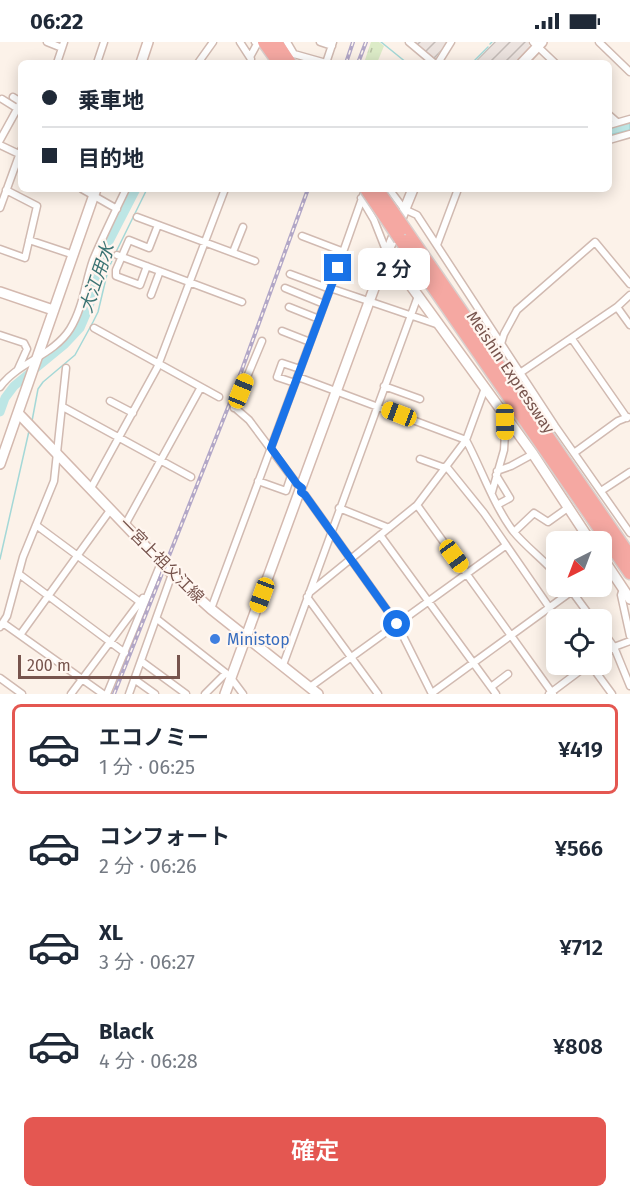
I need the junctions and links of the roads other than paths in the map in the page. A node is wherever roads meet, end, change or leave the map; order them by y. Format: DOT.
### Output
graph roads {
  1 [pos="47,42"];
  2 [pos="104,42"];
  3 [pos="148,42"];
  4 [pos="213,42"];
  5 [pos="240,42"];
  6 [pos="255,42"];
  7 [pos="264,42"];
  8 [pos="276,42"];
  9 [pos="287,42"];
  10 [pos="320,42"];
  11 [pos="409,42"];
  12 [pos="451,42"];
  13 [pos="598,42"];
  14 [pos="537,43"];
  15 [pos="333,44"];
  16 [pos="63,45"];
  17 [pos="58,60"];
  18 [pos="98,60"];
  19 [pos="142,60"];
  20 [pos="200,60"];
  21 [pos="250,60"];
  22 [pos="277,60"];
  23 [pos="288,60"];
  24 [pos="315,60"];
  25 [pos="327,60"];
  26 [pos="430,60"];
  27 [pos="440,60"];
  28 [pos="524,60"];
  29 [pos="552,60"];
  30 [pos="630,72"];
  31 [pos="13,97"];
  32 [pos="2,99"];
  33 [pos="18,102"];
  34 [pos="18,103"];
  35 [pos="18,108"];
  36 [pos="612,118"];
  37 [pos="630,119"];
  38 [pos="617,122"];
  39 [pos="612,123"];
  40 [pos="630,134"];
  41 [pos="612,139"];
  42 [pos="0,143"];
  43 [pos="18,152"];
  44 [pos="18,160"];
  45 [pos="6,190"];
  46 [pos="95,192"];
  47 [pos="125,192"];
  48 [pos="224,192"];
  49 [pos="364,192"];
  50 [pos="379,192"];
  51 [pos="391,192"];
  52 [pos="412,192"];
  53 [pos="457,192"];
  54 [pos="0,208"];
  55 [pos="117,209"];
  56 [pos="405,209"];
  57 [pos="137,217"];
  58 [pos="158,225"];
  59 [pos="243,227"];
  60 [pos="402,233"];
  61 [pos="302,236"];
  62 [pos="29,240"];
  63 [pos="205,242"];
  64 [pos="437,245"];
  65 [pos="0,249"];
  66 [pos="233,252"];
  67 [pos="344,252"];
  68 [pos="387,253"];
  69 [pos="74,255"];
  70 [pos="120,256"];
  71 [pos="255,261"];
  72 [pos="147,266"];
  73 [pos="160,271"];
  74 [pos="290,274"];
  75 [pos="189,282"];
  76 [pos="630,284"];
  77 [pos="285,288"];
  78 [pos="330,289"];
  79 [pos="0,292"];
  80 [pos="151,295"];
  81 [pos="630,295"];
  82 [pos="418,296"];
  83 [pos="242,302"];
  84 [pos="369,302"];
  85 [pos="324,304"];
  86 [pos="617,307"];
  87 [pos="289,308"];
  88 [pos="53,310"];
  89 [pos="409,316"];
  90 [pos="319,319"];
  91 [pos="439,325"];
  92 [pos="630,325"];
  93 [pos="94,328"];
  94 [pos="282,331"];
  95 [pos="0,335"];
  96 [pos="572,339"];
  97 [pos="262,340"];
  98 [pos="310,342"];
  99 [pos="501,344"];
  100 [pos="37,359"];
  101 [pos="159,363"];
  102 [pos="66,368"];
  103 [pos="300,369"];
  104 [pos="18,370"];
  105 [pos="520,373"];
  106 [pos="296,380"];
  107 [pos="384,386"];
  108 [pos="0,387"];
  109 [pos="201,387"];
  110 [pos="485,388"];
  111 [pos="336,392"];
  112 [pos="219,397"];
  113 [pos="420,399"];
  114 [pos="538,399"];
  115 [pos="110,401"];
  116 [pos="531,404"];
  117 [pos="377,406"];
  118 [pos="63,407"];
  119 [pos="133,413"];
  120 [pos="21,416"];
  121 [pos="628,417"];
  122 [pos="509,418"];
  123 [pos="119,438"];
  124 [pos="466,440"];
  125 [pos="271,448"];
  126 [pos="533,453"];
  127 [pos="574,453"];
  128 [pos="57,454"];
  129 [pos="420,459"];
  130 [pos="161,460"];
  131 [pos="0,464"];
  132 [pos="446,467"];
  133 [pos="630,472"];
  134 [pos="497,473"];
  135 [pos="291,476"];
  136 [pos="192,477"];
  137 [pos="258,481"];
  138 [pos="91,488"];
  139 [pos="301,490"];
  140 [pos="601,491"];
  141 [pos="492,492"];
  142 [pos="417,505"];
  143 [pos="497,505"];
  144 [pos="569,507"];
  145 [pos="339,508"];
  146 [pos="111,509"];
  147 [pos="36,525"];
  148 [pos="125,525"];
  149 [pos="389,528"];
  150 [pos="331,530"];
  151 [pos="628,530"];
  152 [pos="584,531"];
  153 [pos="514,532"];
  154 [pos="619,532"];
  155 [pos="380,535"];
  156 [pos="505,546"];
  157 [pos="77,555"];
  158 [pos="630,556"];
  159 [pos="351,559"];
  160 [pos="161,563"];
  161 [pos="546,564"];
  162 [pos="612,572"];
  163 [pos="466,573"];
  164 [pos="630,573"];
  165 [pos="19,574"];
  166 [pos="172,574"];
  167 [pos="623,589"];
  168 [pos="147,594"];
  169 [pos="49,595"];
  170 [pos="308,595"];
  171 [pos="561,597"];
  172 [pos="630,599"];
  173 [pos="428,601"];
  174 [pos="140,602"];
  175 [pos="549,608"];
  176 [pos="211,609"];
  177 [pos="156,620"];
  178 [pos="397,624"];
  179 [pos="1,625"];
  180 [pos="20,635"];
  181 [pos="511,635"];
  182 [pos="630,636"];
  183 [pos="247,637"];
  184 [pos="110,640"];
  185 [pos="630,641"];
  186 [pos="612,644"];
  187 [pos="614,647"];
  188 [pos="125,652"];
  189 [pos="351,656"];
  190 [pos="141,661"];
  191 [pos="473,664"];
  192 [pos="282,665"];
  193 [pos="508,674"];
  194 [pos="575,675"];
  195 [pos="598,675"];
  196 [pos="229,676"];
  197 [pos="0,678"];
  198 [pos="134,679"];
  199 [pos="82,680"];
  200 [pos="630,686"];
  201 [pos="491,687"];
  202 [pos="314,691"];
  203 [pos="432,693"];
  204 [pos="551,693"];
  205 [pos="22,694"];
  206 [pos="72,694"];
  207 [pos="105,694"];
  208 [pos="129,694"];
  209 [pos="155,694"];
  210 [pos="186,694"];
  211 [pos="205,694"];
  212 [pos="225,694"];
  213 [pos="243,694"];
  214 [pos="378,694"];
  215 [pos="496,694"];
  216 [pos="612,694"];
  1 -- 16 [label="street"];
  2 -- 18 [label="street"];
  3 -- 19 [label="street"];
  4 -- 20 [label="street"];
  5 -- 21 [label="street"];
  6 -- 21 [label="street"];
  7 -- 22 [label="highway"];
  8 -- 23 [label="highway"];
  9 -- 24 [label="street"];
  10 -- 15 [label="street"];
  11 -- 26 [label="street"];
  12 -- 27 [label="street"];
  13 -- 30 [label="street"];
  14 -- 28 [label="street"];
  14 -- 29 [label="street"];
  15 -- 25 [label="street"];
  16 -- 17 [label="street"];
  31 -- 33 [label="street"];
  32 -- 34 [label="street"];
  35 -- 42 [label="street"];
  36 -- 38 [label="street"];
  37 -- 38 [label="street"];
  38 -- 39 [label="street"];
  40 -- 41 [label="street"];
  42 -- 43 [label="street"];
  44 -- 45 [label="street"];
  45 -- 54 [label="street"];
  45 -- 62 [label="street"];
  46 -- 55 [label="street"];
  46 -- 69 [label="street"];
  47 -- 55 [label="street"];
  48 -- 63 [label="street"];
  49 -- 60 [label="highway, Meishin Expressway, bridge"];
  49 -- 67 [label="street"];
  49 -- 68 [label="street"];
  50 -- 60 [label="highway, Meishin Expressway, bridge"];
  51 -- 56 [label="street"];
  52 -- 56 [label="street"];
  53 -- 64 [label="street"];
  55 -- 100 [label="street"];
  56 -- 64 [label="street"];
  56 -- 68 [label="street"];
  57 -- 58 [label="street"];
  58 -- 63 [label="street"];
  58 -- 70 [label="street"];
  59 -- 66 [label="street"];
  60 -- 158 [label="highway, Meishin Expressway"];
  60 -- 164 [label="highway, Meishin Expressway"];
  61 -- 67 [label="street"];
  62 -- 65 [label="street"];
  62 -- 69 [label="street"];
  63 -- 66 [label="street"];
  63 -- 75 [label="street"];
  64 -- 99 [label="street"];
  66 -- 71 [label="street"];
  67 -- 78 [label="street"];
  68 -- 82 [label="street"];
  68 -- 84 [label="street"];
  69 -- 88 [label="street"];
  70 -- 72 [label="street"];
  70 -- 72 [label="street"];
  72 -- 73 [label="street"];
  73 -- 75 [label="street"];
  73 -- 80 [label="street"];
  74 -- 78 [label="street"];
  75 -- 83 [label="street"];
  75 -- 101 [label="street"];
  76 -- 99 [label="street"];
  77 -- 85 [label="street"];
  78 -- 84 [label="street"];
  78 -- 85 [label="street"];
  79 -- 88 [label="street"];
  81 -- 86 [label="street"];
  82 -- 89 [label="street"];
  82 -- 91 [label="street"];
  84 -- 89 [label="street"];
  84 -- 111 [label="street"];
  85 -- 90 [label="street"];
  86 -- 92 [label="street"];
  86 -- 96 [label="street"];
  87 -- 90 [label="street"];
  88 -- 100 [label="street"];
  89 -- 91 [label="street"];
  89 -- 107 [label="street"];
  90 -- 98 [label="street"];
  91 -- 110 [label="street"];
  93 -- 101 [label="street"];
  94 -- 98 [label="street"];
  95 -- 104 [label="street"];
  96 -- 105 [label="street"];
  96 -- 121 [label="street"];
  97 -- 125 [label="street"];
  98 -- 103 [label="street"];
  99 -- 105 [label="street"];
  100 -- 104 [label="street"];
  100 -- 120 [label="street"];
  101 -- 109 [label="street"];
  101 -- 119 [label="street"];
  102 -- 118 [label="street"];
  103 -- 106 [label="street"];
  103 -- 106 [label="street"];
  104 -- 108 [label="street"];
  105 -- 114 [label="street"];
  106 -- 111 [label="street"];
  106 -- 125 [label="street"];
  107 -- 113 [label="street"];
  107 -- 117 [label="street"];
  109 -- 112 [label="street"];
  109 -- 130 [label="street"];
  110 -- 122 [label="street"];
  110 -- 124 [label="street"];
  111 -- 117 [label="street"];
  111 -- 139 [label="street"];
  114 -- 116 [label="street"];
  114 -- 127 [label="street"];
  115 -- 119 [label="street"];
  117 -- 124 [label="street"];
  117 -- 145 [label="street"];
  118 -- 123 [label="street"];
  118 -- 128 [label="street"];
  119 -- 123 [label="street"];
  120 -- 128 [label="street, 一宮上祖父江線"];
  120 -- 131 [label="street"];
  121 -- 127 [label="street"];
  122 -- 126 [label="street"];
  122 -- 134 [label="street"];
  123 -- 130 [label="street"];
  123 -- 138 [label="street"];
  124 -- 132 [label="street"];
  124 -- 141 [label="street"];
  125 -- 135 [label="street"];
  125 -- 137 [label="street"];
  126 -- 134 [label="street"];
  126 -- 144 [label="street"];
  127 -- 140 [label="street"];
  128 -- 138 [label="street, 一宮上祖父江線"];
  128 -- 147 [label="street"];
  129 -- 132 [label="street"];
  130 -- 136 [label="street"];
  130 -- 148 [label="street"];
  132 -- 142 [label="street"];
  132 -- 156 [label="street"];
  133 -- 140 [label="street"];
  134 -- 141 [label="street"];
  134 -- 143 [label="street"];
  135 -- 137 [label="street"];
  135 -- 139 [label="street"];
  137 -- 176 [label="street"];
  138 -- 146 [label="street, 一宮上祖父江線"];
  139 -- 150 [label="street"];
  139 -- 183 [label="street"];
  140 -- 151 [label="street"];
  141 -- 143 [label="street"];
  142 -- 149 [label="street"];
  142 -- 163 [label="street"];
  143 -- 153 [label="street"];
  144 -- 152 [label="street"];
  144 -- 153 [label="street"];
  145 -- 149 [label="street"];
  145 -- 150 [label="street"];
  146 -- 148 [label="street, 一宮上祖父江線"];
  146 -- 157 [label="street"];
  147 -- 157 [label="street"];
  147 -- 165 [label="street"];
  148 -- 160 [label="street, 一宮上祖父江線"];
  149 -- 155 [label="street"];
  150 -- 159 [label="street"];
  150 -- 170 [label="street"];
  151 -- 154 [label="street"];
  153 -- 161 [label="street"];
  155 -- 159 [label="street"];
  155 -- 173 [label="street"];
  156 -- 163 [label="street"];
  156 -- 175 [label="street"];
  157 -- 169 [label="street"];
  157 -- 174 [label="street"];
  159 -- 170 [label="street"];
  159 -- 178 [label="street"];
  160 -- 166 [label="street, 一宮上祖父江線"];
  160 -- 168 [label="street"];
  162 -- 167 [label="street"];
  163 -- 173 [label="street"];
  163 -- 181 [label="street"];
  165 -- 169 [label="street"];
  165 -- 179 [label="street"];
  166 -- 176 [label="street, 一宮上祖父江線"];
  166 -- 177 [label="street"];
  167 -- 172 [label="street"];
  167 -- 182 [label="street"];
  168 -- 174 [label="street"];
  168 -- 188 [label="street"];
  169 -- 180 [label="street"];
  169 -- 184 [label="street"];
  170 -- 189 [label="street"];
  170 -- 192 [label="street"];
  171 -- 175 [label="street"];
  173 -- 178 [label="street"];
  173 -- 191 [label="street"];
  174 -- 184 [label="street"];
  175 -- 181 [label="street"];
  176 -- 183 [label="street, 一宮上祖父江線"];
  177 -- 190 [label="street"];
  177 -- 196 [label="street"];
  178 -- 189 [label="street"];
  178 -- 203 [label="street"];
  179 -- 180 [label="street"];
  180 -- 199 [label="street"];
  181 -- 191 [label="street"];
  181 -- 204 [label="street"];
  183 -- 192 [label="street, 一宮上祖父江線"];
  183 -- 196 [label="street"];
  184 -- 188 [label="street"];
  184 -- 199 [label="street"];
  185 -- 187 [label="street"];
  186 -- 187 [label="street"];
  187 -- 200 [label="street"];
  188 -- 207 [label="street"];
  189 -- 202 [label="street"];
  189 -- 214 [label="street"];
  190 -- 198 [label="street"];
  190 -- 210 [label="street"];
  191 -- 201 [label="street"];
  191 -- 203 [label="street"];
  192 -- 202 [label="street, 一宮上祖父江線"];
  193 -- 201 [label="street"];
  194 -- 204 [label="street"];
  195 -- 216 [label="street"];
  196 -- 211 [label="street"];
  196 -- 212 [label="street"];
  196 -- 213 [label="street"];
  197 -- 205 [label="street"];
  198 -- 208 [label="street"];
  198 -- 209 [label="street"];
  199 -- 206 [label="street"];
  199 -- 207 [label="street"];
  201 -- 215 [label="street"];
}
